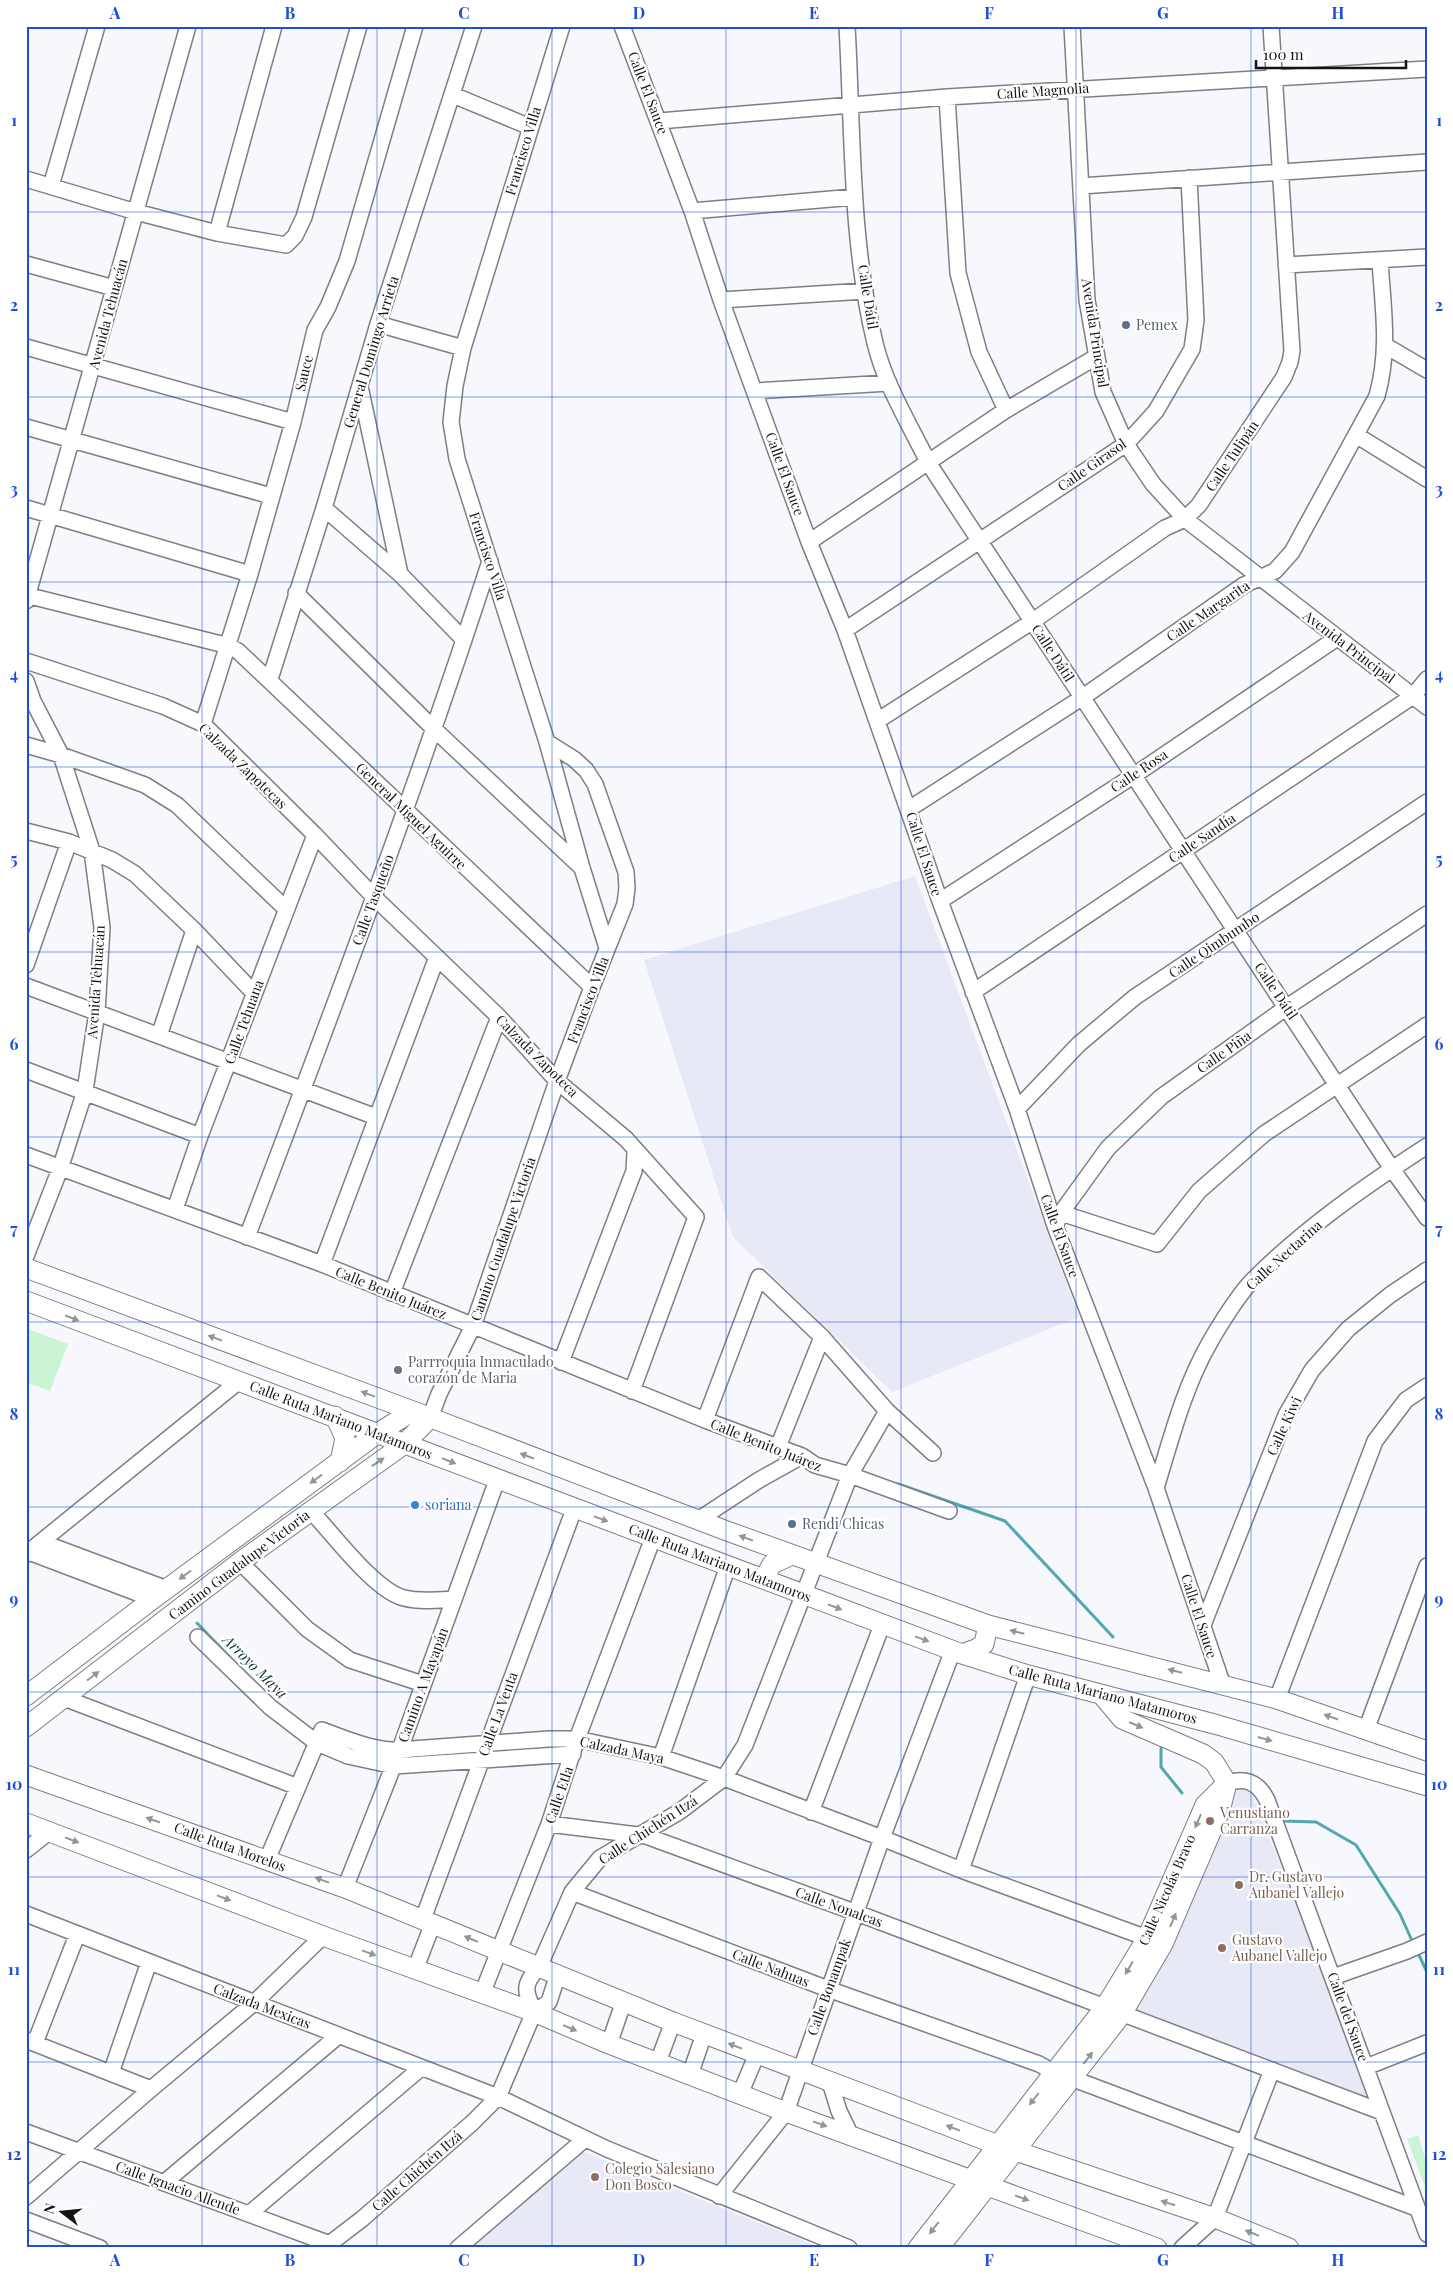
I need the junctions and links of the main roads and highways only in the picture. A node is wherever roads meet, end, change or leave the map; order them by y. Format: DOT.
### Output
graph roads {
  1 [pos="26,1268"];
  2 [pos="26,1301"];
  3 [pos="422,1414"];
  4 [pos="335,1416"];
  5 [pos="378,1433"];
  6 [pos="403,1445"];
  7 [pos="340,1462"];
  8 [pos="792,1555"];
  9 [pos="764,1579"];
  10 [pos="988,1625"];
  11 [pos="957,1652"];
  12 [pos="1101,1694"];
  13 [pos="26,1696"];
  14 [pos="26,1727"];
  15 [pos="1427,1751"];
  16 [pos="26,1775"];
  17 [pos="1227,1783"];
  18 [pos="1427,1786"];
  19 [pos="26,1823"];
  20 [pos="1114,2011"];
  21 [pos="1006,2148"];
  22 [pos="980,2182"];
  23 [pos="918,2248"];
  24 [pos="939,2248"];
  25 [pos="1157,2248"];
  26 [pos="1289,2248"];
  3 -- 1 [label="main road, one-way"];
  2 -- 4 [label="main road, Calle Ruta Mariano Matamoros, one-way"];
  3 -- 5 [label="main road, Camino Guadalupe Victoria"];
  3 -- 6 [label="main road, Camino Guadalupe Victoria"];
  8 -- 3 [label="main road, one-way"];
  4 -- 5 [label="main road, Calle Ruta Mariano Matamoros"];
  4 -- 7 [label="main road"];
  5 -- 6 [label="main road, Calle Ruta Mariano Matamoros"];
  5 -- 7 [label="main road, Camino Guadalupe Victoria"];
  6 -- 9 [label="main road, Calle Ruta Mariano Matamoros, one-way"];
  14 -- 6 [label="main road, Camino Guadalupe Victoria, one-way"];
  7 -- 13 [label="main road, Camino Guadalupe Victoria, one-way"];
  8 -- 9 [label="main road"];
  8 -- 10 [label="main road"];
  9 -- 11 [label="main road, Calle Ruta Mariano Matamoros, one-way"];
  10 -- 11 [label="main road"];
  15 -- 10 [label="main road, one-way"];
  11 -- 12 [label="main road, Calle Ruta Mariano Matamoros"];
  12 -- 17 [label="main road, one-way"];
  12 -- 18 [label="main road, Calle Ruta Mariano Matamoros, one-way"];
  21 -- 16 [label="main road, Calle Ruta Morelos, one-way"];
  17 -- 20 [label="main road, Calle Nicolás Bravo, one-way"];
  20 -- 17 [label="main road, Calle Nicolás Bravo, one-way"];
  19 -- 22 [label="main road, one-way"];
  20 -- 21 [label="main road, Calle Nicolás Bravo"];
  21 -- 22 [label="main road, Calle Nicolás Bravo"];
  26 -- 21 [label="main road, Calle Ruta Morelos, one-way"];
  22 -- 23 [label="main road, Calle Nicolás Bravo, one-way"];
  22 -- 24 [label="main road, Calle Nicolás Bravo"];
  22 -- 25 [label="main road, one-way"];
}
